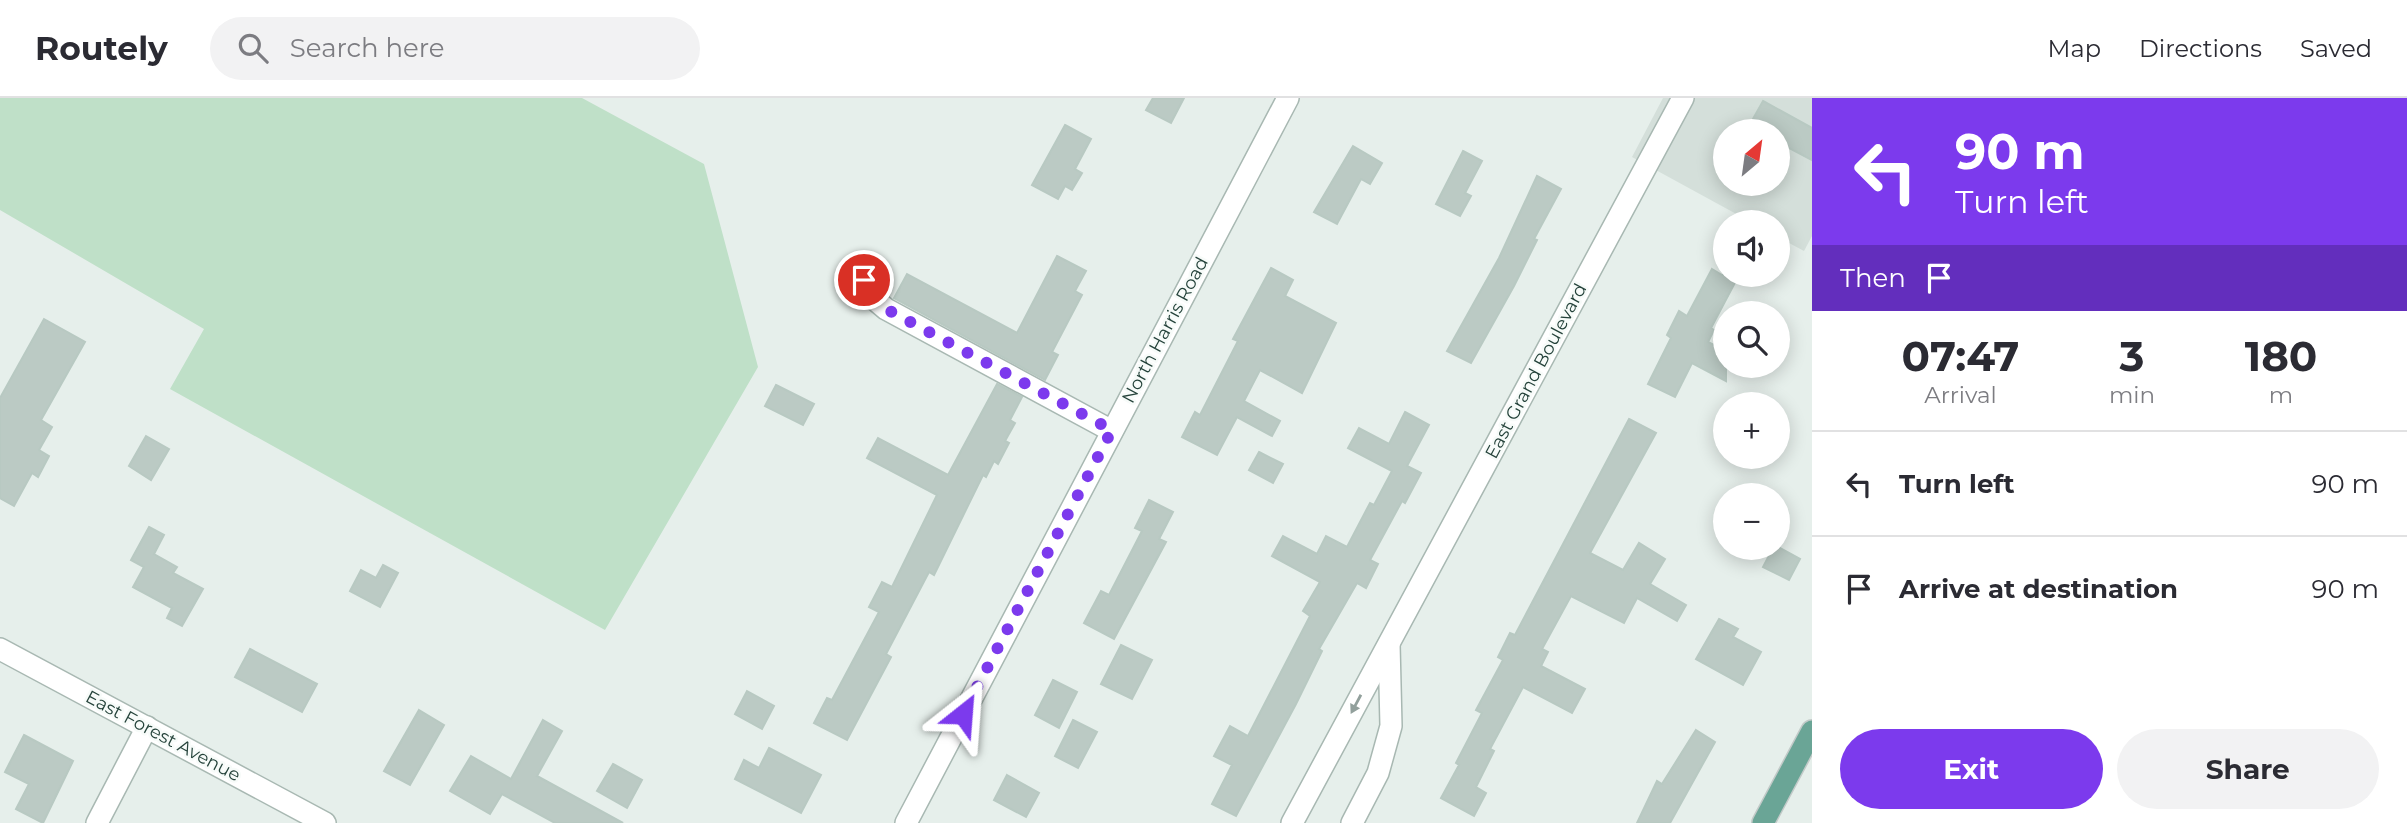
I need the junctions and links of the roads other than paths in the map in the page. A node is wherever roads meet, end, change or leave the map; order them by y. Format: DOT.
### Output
graph roads {
  1 [pos="1288,98"];
  2 [pos="1683,98"];
  3 [pos="864,280"];
  4 [pos="1112,430"];
  5 [pos="1388,643"];
  6 [pos="0,649"];
  7 [pos="147,727"];
  8 [pos="1812,731"];
  9 [pos="97,823"];
  10 [pos="325,823"];
  11 [pos="906,823"];
  12 [pos="1292,823"];
  13 [pos="1352,823"];
  14 [pos="1763,823"];
  1 -- 4 [label="street, North Harris Road"];
  2 -- 5 [label="street, East Grand Boulevard"];
  3 -- 4 [label="street"];
  4 -- 11 [label="street, North Harris Road"];
  5 -- 12 [label="street, East Grand Boulevard, one-way"];
  5 -- 13 [label="street"];
  6 -- 7 [label="street, East Forest Avenue"];
  7 -- 9 [label="street"];
  7 -- 10 [label="street, East Forest Avenue"];
  8 -- 14 [label="main road"];
}
